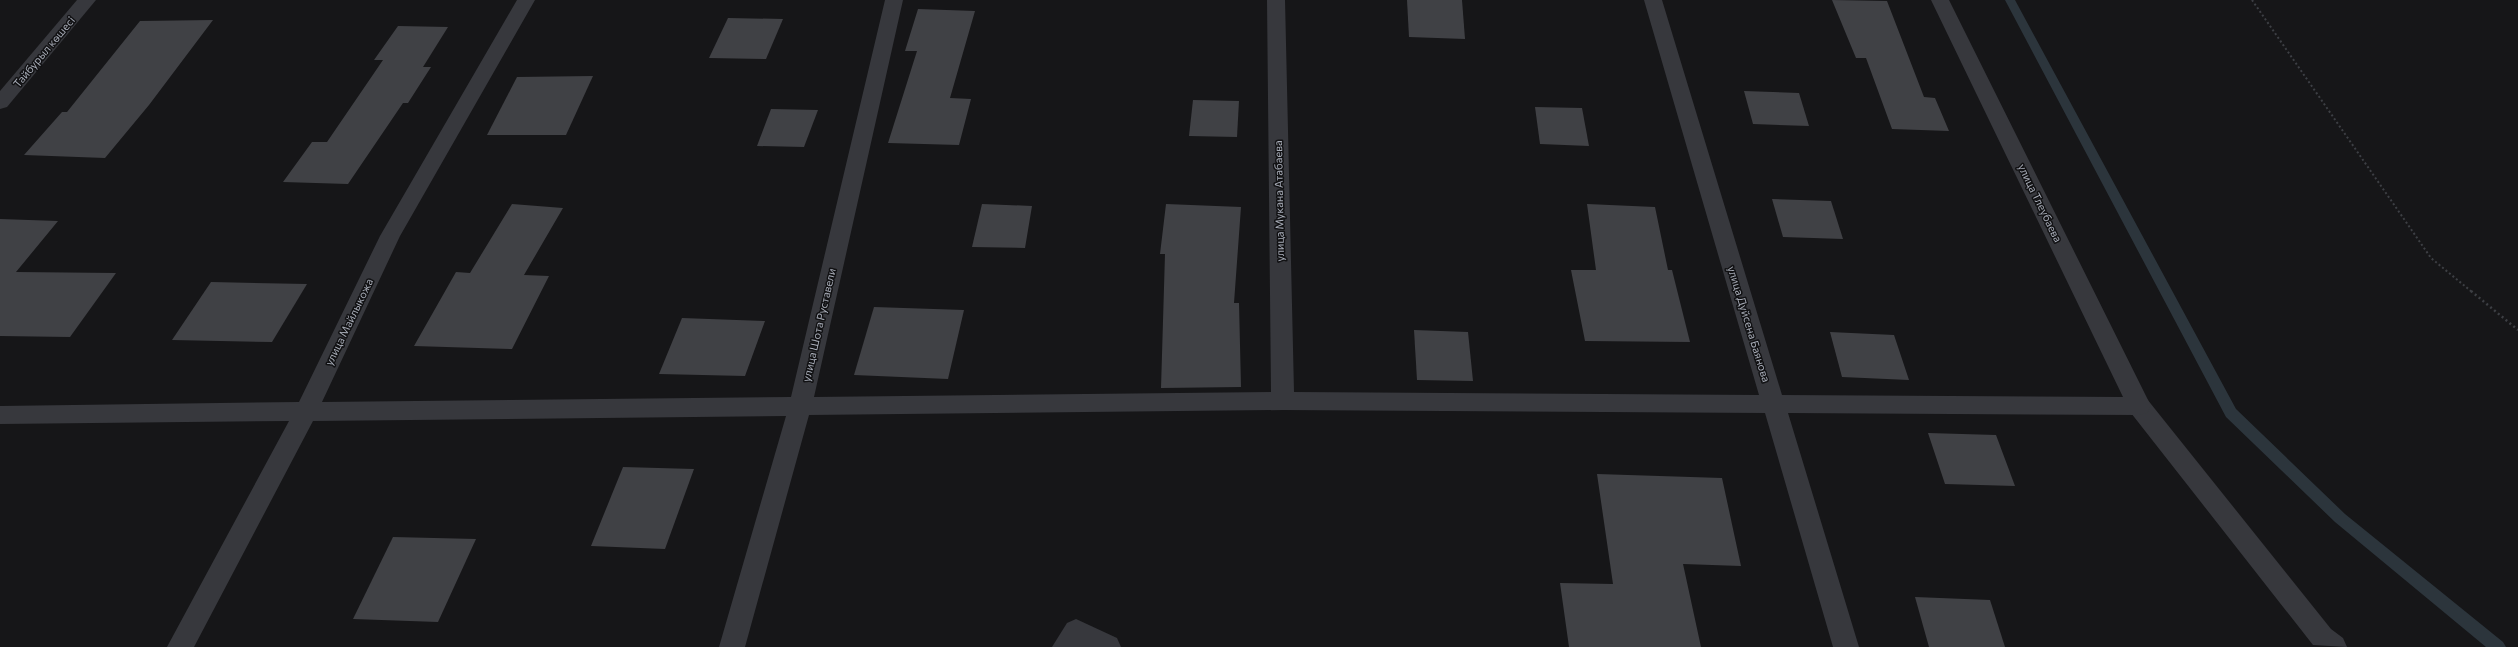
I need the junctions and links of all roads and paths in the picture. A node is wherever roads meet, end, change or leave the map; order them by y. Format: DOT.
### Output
graph roads {
  1 [pos="87,0"];
  2 [pos="526,0"];
  3 [pos="894,0"];
  4 [pos="1276,0"];
  5 [pos="1653,0"];
  6 [pos="1940,0"];
  7 [pos="2252,0"];
  8 [pos="0,103"];
  9 [pos="2518,330"];
  10 [pos="1283,401"];
  11 [pos="1774,406"];
  12 [pos="2139,406"];
  13 [pos="800,407"];
  14 [pos="306,412"];
  15 [pos="0,415"];
  16 [pos="180,647"];
  17 [pos="732,647"];
  18 [pos="1065,647"];
  19 [pos="1108,647"];
  20 [pos="1846,647"];
  21 [pos="2334,647"];
  1 -- 8 [label="street, Тайбурыл көшесі"];
  2 -- 14 [label="street, улица Майлыкожа"];
  3 -- 13 [label="street, улица Шота Руставели"];
  4 -- 10 [label="street, улица Мукана Атабаева"];
  5 -- 11 [label="street, улица Дуйсена Баянова"];
  6 -- 12 [label="street, улица Тлеубаева"];
  7 -- 9 [label="path"];
  10 -- 11 [label="street"];
  10 -- 13 [label="street"];
  11 -- 12 [label="street"];
  11 -- 20 [label="street, улица Дуйсена Баянова"];
  12 -- 21 [label="street, улица Тлеубаева"];
  13 -- 14 [label="street"];
  13 -- 17 [label="street, улица Шота Руставели"];
  14 -- 15 [label="street"];
  14 -- 16 [label="street, улица Майлыкожа"];
  18 -- 19 [label="street"];
}
